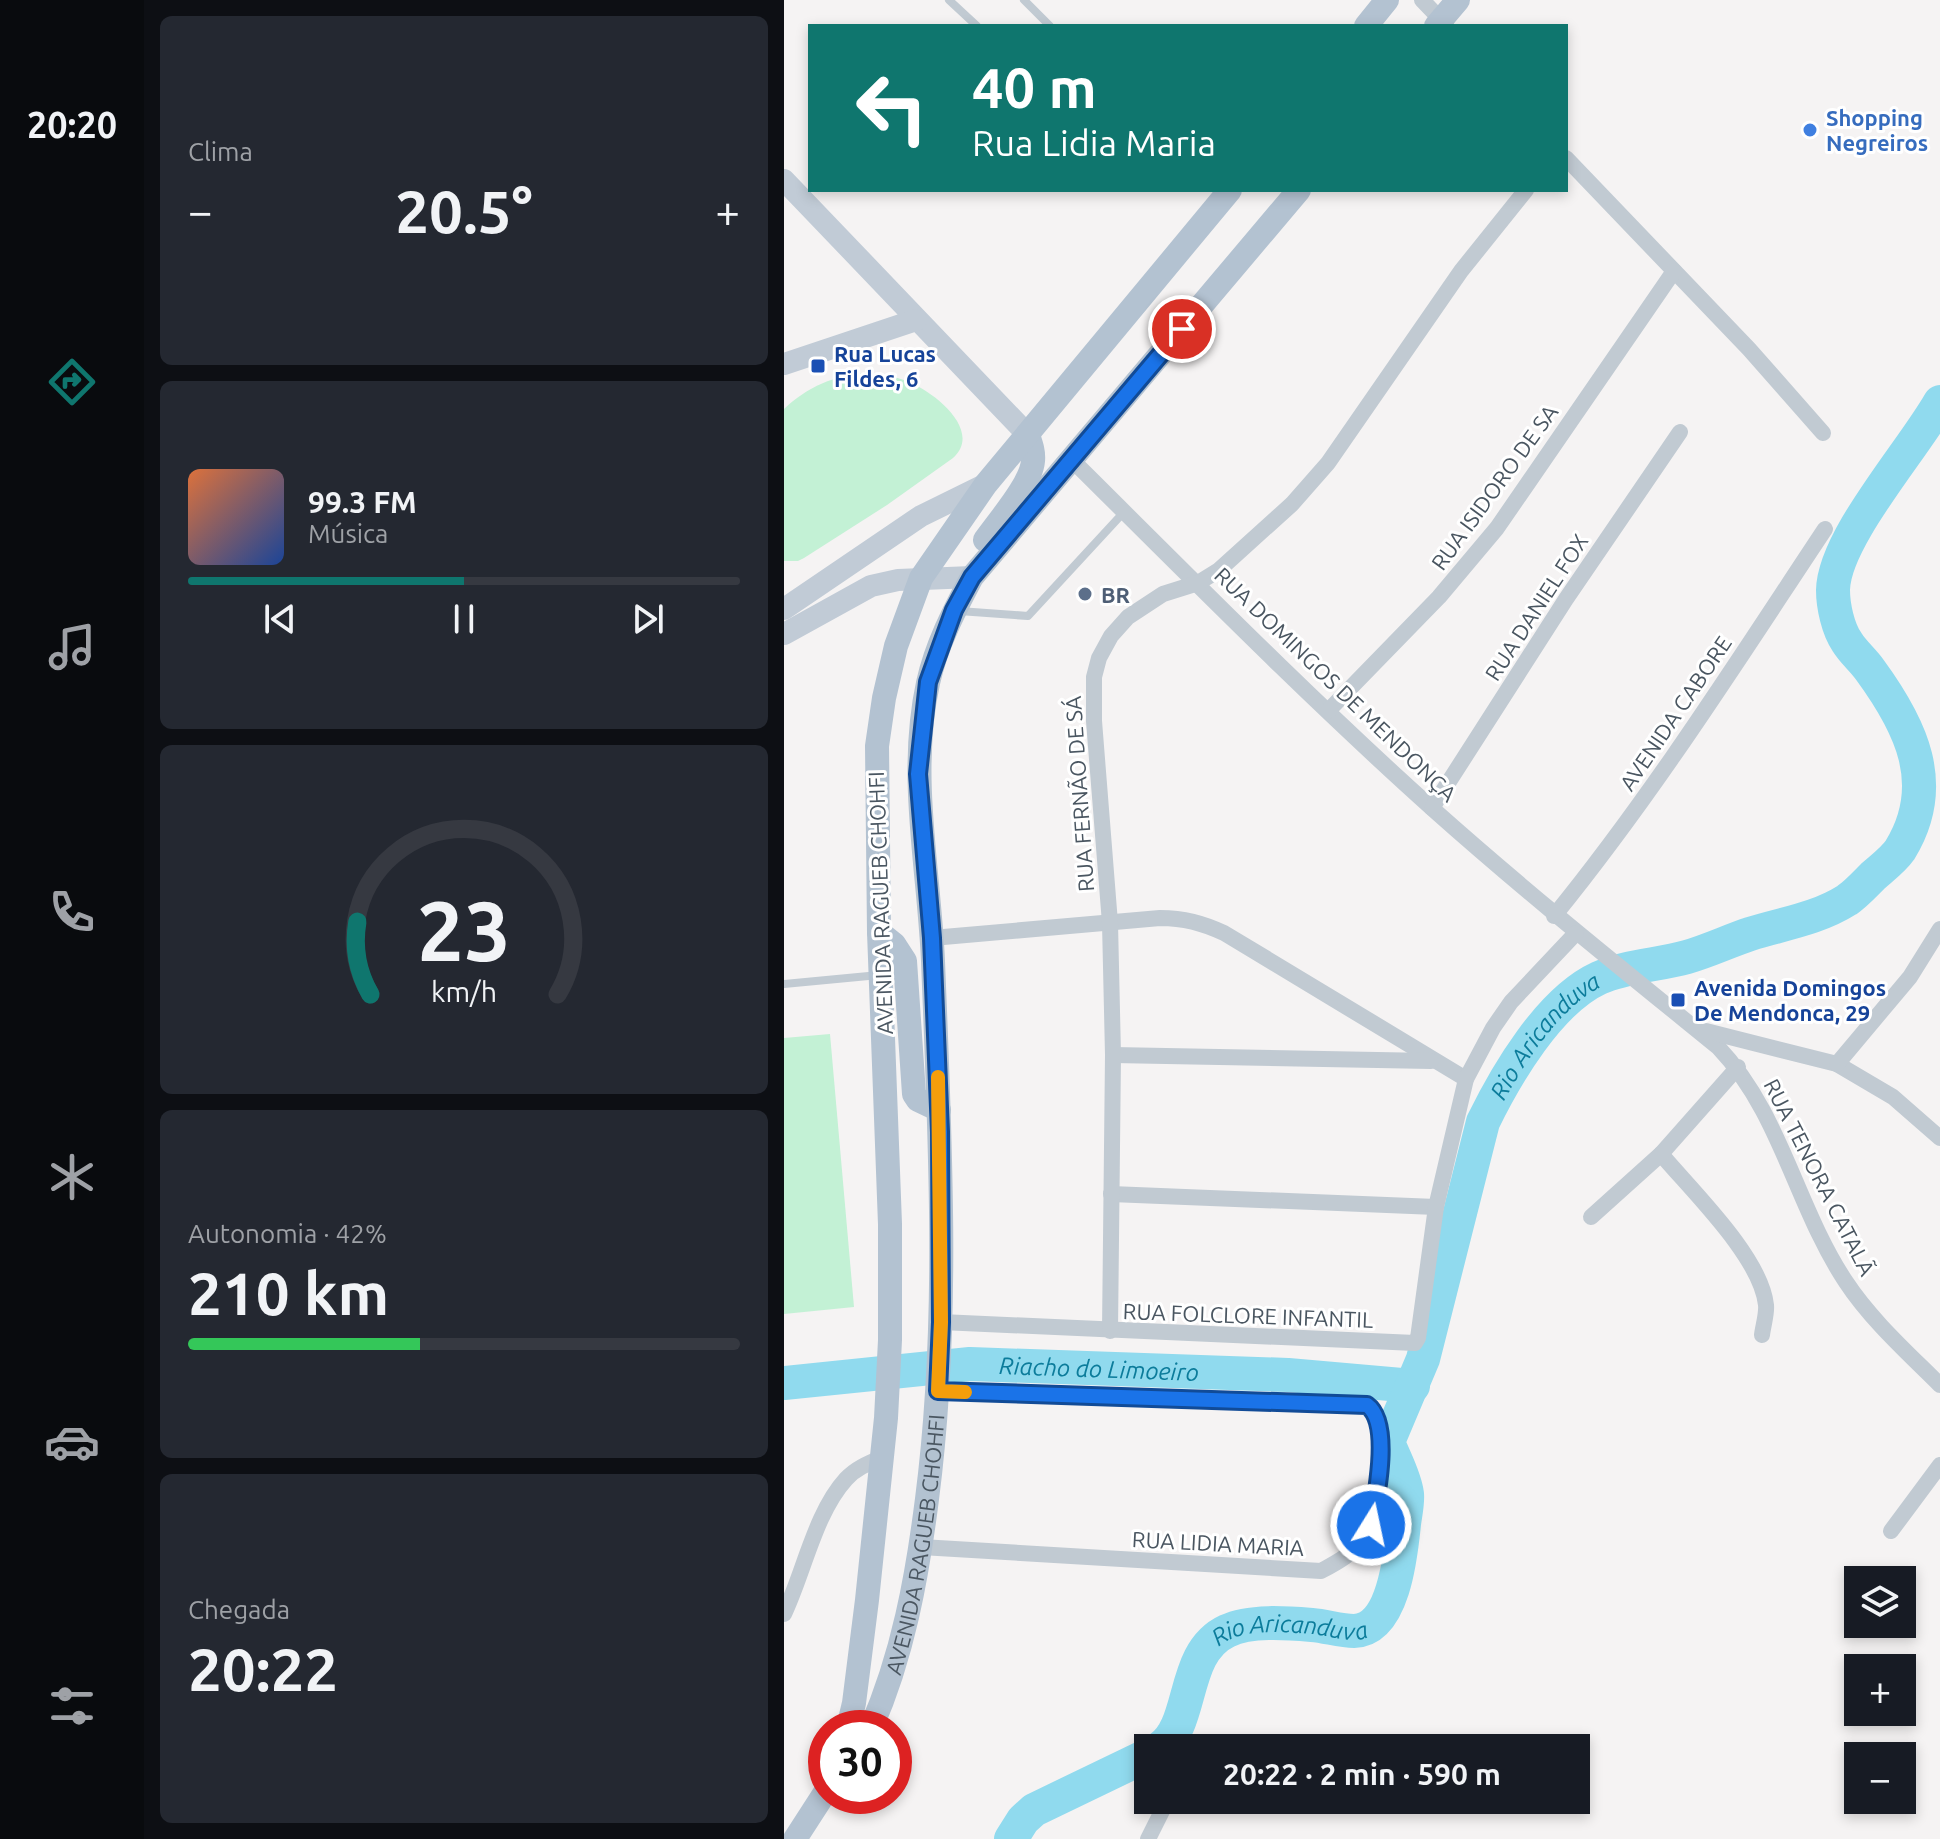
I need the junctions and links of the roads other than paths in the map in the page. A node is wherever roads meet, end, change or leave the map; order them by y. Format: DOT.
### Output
graph roads {
  1 [pos="949,0"];
  2 [pos="1024,0"];
  3 [pos="1387,0"];
  4 [pos="1422,0"];
  5 [pos="1458,0"];
  6 [pos="975,24"];
  7 [pos="1048,24"];
  8 [pos="1368,24"];
  9 [pos="1442,24"];
  10 [pos="1568,160"];
  11 [pos="784,180"];
  12 [pos="1228,192"];
  13 [pos="1297,192"];
  14 [pos="1524,192"];
  15 [pos="1674,271"];
  16 [pos="916,320"];
  17 [pos="784,364"];
  18 [pos="1680,432"];
  19 [pos="1823,433"];
  20 [pos="1028,435"];
  21 [pos="1072,460"];
  22 [pos="986,484"];
  23 [pos="1125,512"];
  24 [pos="1825,529"];
  25 [pos="975,573"];
  26 [pos="921,578"];
  27 [pos="1198,583"];
  28 [pos="954,610"];
  29 [pos="785,620"];
  30 [pos="1328,711"];
  31 [pos="1432,808"];
  32 [pos="1554,916"];
  33 [pos="1110,923"];
  34 [pos="1940,930"];
  35 [pos="879,932"];
  36 [pos="1576,933"];
  37 [pos="932,938"];
  38 [pos="881,975"];
  39 [pos="784,984"];
  40 [pos="1693,1026"];
  41 [pos="1113,1055"];
  42 [pos="1435,1061"];
  43 [pos="1837,1064"];
  44 [pos="1738,1067"];
  45 [pos="1466,1079"];
  46 [pos="939,1110"];
  47 [pos="1940,1138"];
  48 [pos="1661,1154"];
  49 [pos="1111,1194"];
  50 [pos="1436,1207"];
  51 [pos="1591,1217"];
  52 [pos="941,1331"];
  53 [pos="1110,1331"];
  54 [pos="1762,1335"];
  55 [pos="1940,1385"];
  56 [pos="938,1386"];
  57 [pos="883,1457"];
  58 [pos="1940,1465"];
  59 [pos="1891,1531"];
  60 [pos="921,1547"];
  61 [pos="784,1614"];
  62 [pos="852,1710"];
  63 [pos="878,1710"];
  64 [pos="811,1814"];
  65 [pos="829,1814"];
  66 [pos="1160,1814"];
  67 [pos="795,1839"];
  68 [pos="816,1839"];
  69 [pos="1148,1839"];
  1 -- 6 [label="lane"];
  2 -- 7 [label="lane"];
  3 -- 8 [label="main road"];
  4 -- 9 [label="street"];
  5 -- 9 [label="main road"];
  10 -- 15 [label="street"];
  11 -- 16 [label="street"];
  12 -- 20 [label="main road, AVENIDA RAGUEB CHOHFI"];
  13 -- 21 [label="main road, AVENIDA RAGUEB CHOHFI"];
  14 -- 27 [label="street, RUA FERNÃO DE SÁ"];
  15 -- 19 [label="street"];
  15 -- 30 [label="street, RUA ISIDORO DE SA"];
  16 -- 17 [label="street"];
  16 -- 20 [label="street"];
  18 -- 31 [label="street, RUA DANIEL FOX"];
  20 -- 22 [label="main road, AVENIDA RAGUEB CHOHFI"];
  20 -- 25 [label="main road"];
  21 -- 23 [label="street, RUA DOMINGOS DE MENDONÇA"];
  21 -- 25 [label="main road, AVENIDA RAGUEB CHOHFI"];
  22 -- 26 [label="main road, AVENIDA RAGUEB CHOHFI"];
  22 -- 29 [label="street"];
  23 -- 27 [label="street, RUA DOMINGOS DE MENDONÇA"];
  23 -- 28 [label="lane"];
  24 -- 32 [label="street, AVENIDA CABORE"];
  25 -- 26 [label="street"];
  25 -- 28 [label="main road, AVENIDA RAGUEB CHOHFI"];
  26 -- 29 [label="street"];
  26 -- 35 [label="main road, AVENIDA RAGUEB CHOHFI"];
  27 -- 30 [label="street, RUA DOMINGOS DE MENDONÇA"];
  27 -- 33 [label="street, RUA FERNÃO DE SÁ"];
  28 -- 37 [label="main road, AVENIDA RAGUEB CHOHFI"];
  30 -- 31 [label="street, RUA DOMINGOS DE MENDONÇA"];
  31 -- 32 [label="street, RUA DOMINGOS DE MENDONÇA"];
  32 -- 36 [label="street, RUA DOMINGOS DE MENDONÇA"];
  33 -- 37 [label="street"];
  33 -- 41 [label="street, RUA FERNÃO DE SÁ"];
  33 -- 42 [label="street"];
  34 -- 43 [label="street"];
  35 -- 38 [label="main road, AVENIDA RAGUEB CHOHFI"];
  35 -- 46 [label="main road"];
  36 -- 40 [label="street, RUA DOMINGOS DE MENDONÇA"];
  36 -- 45 [label="street"];
  37 -- 46 [label="main road, AVENIDA RAGUEB CHOHFI"];
  38 -- 39 [label="lane"];
  38 -- 57 [label="main road, AVENIDA RAGUEB CHOHFI"];
  40 -- 43 [label="street"];
  40 -- 44 [label="street, RUA TENORA CATALÃ"];
  41 -- 42 [label="street"];
  41 -- 49 [label="street, RUA FERNÃO DE SÁ"];
  42 -- 45 [label="street"];
  43 -- 47 [label="street"];
  44 -- 48 [label="street"];
  44 -- 55 [label="street, RUA TENORA CATALÃ"];
  45 -- 50 [label="street"];
  46 -- 52 [label="main road, AVENIDA RAGUEB CHOHFI"];
  48 -- 51 [label="street"];
  48 -- 54 [label="street"];
  49 -- 50 [label="street"];
  49 -- 53 [label="street, RUA FERNÃO DE SÁ"];
  50 -- 53 [label="street, RUA FOLCLORE INFANTIL"];
  52 -- 53 [label="street, RUA FOLCLORE INFANTIL"];
  52 -- 56 [label="main road, AVENIDA RAGUEB CHOHFI"];
  56 -- 60 [label="main road, AVENIDA RAGUEB CHOHFI"];
  56 -- 60 [label="street, RUA LIDIA MARIA"];
  57 -- 61 [label="street"];
  57 -- 62 [label="main road, AVENIDA RAGUEB CHOHFI"];
  58 -- 59 [label="street"];
  60 -- 63 [label="main road, AVENIDA RAGUEB CHOHFI"];
  64 -- 67 [label="main road"];
  65 -- 68 [label="main road"];
  66 -- 69 [label="street"];
}
